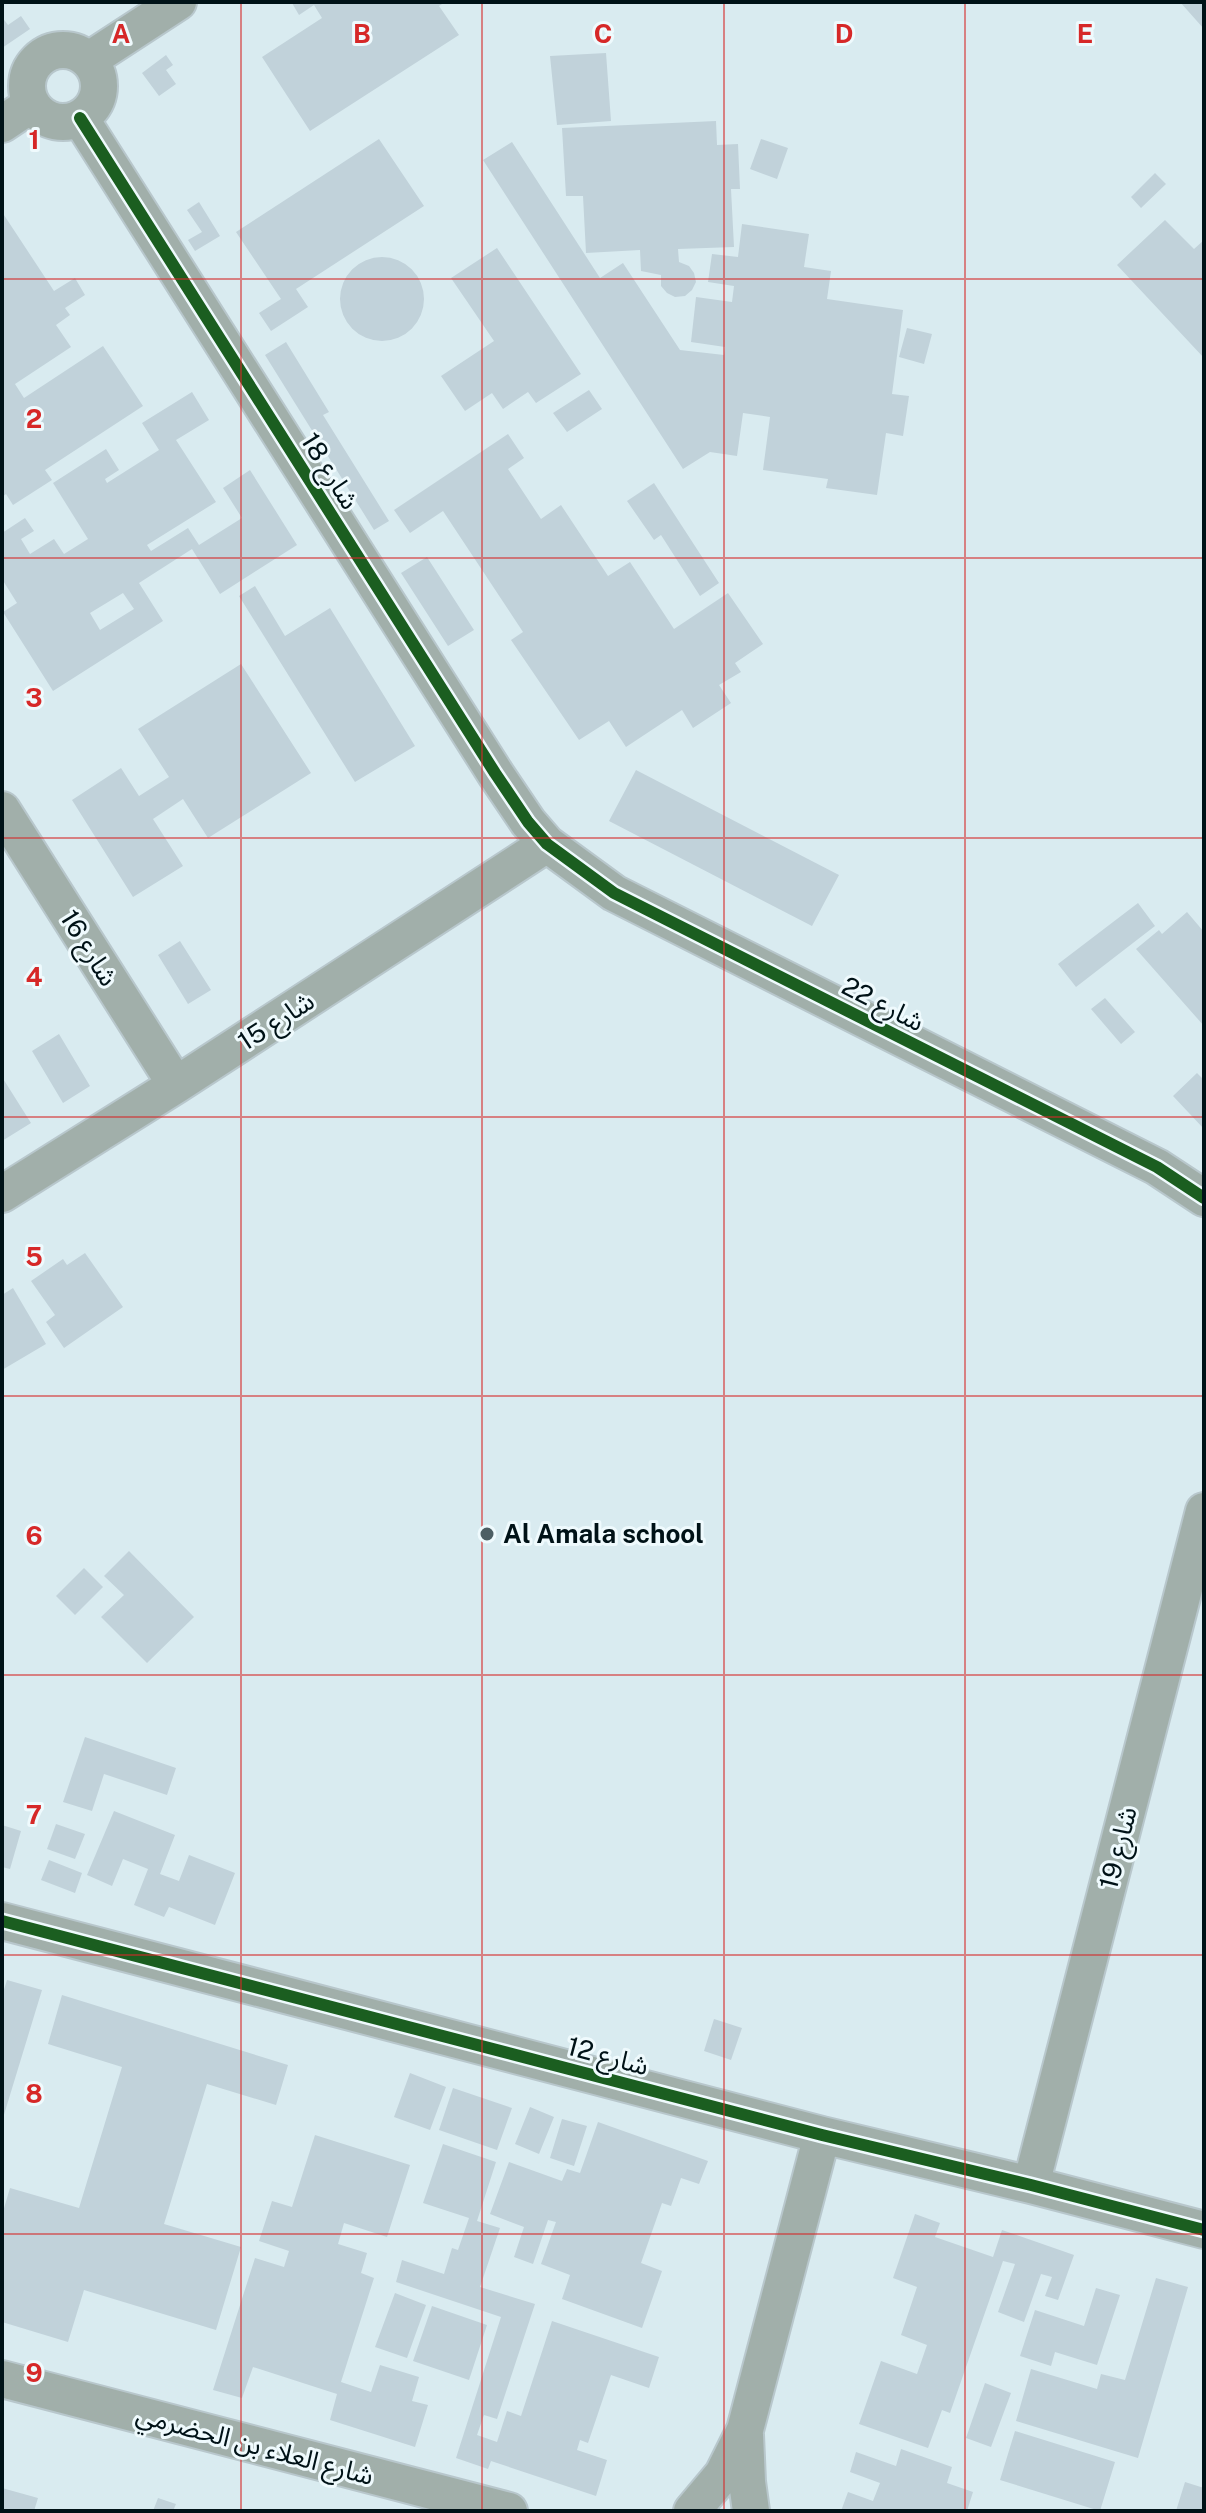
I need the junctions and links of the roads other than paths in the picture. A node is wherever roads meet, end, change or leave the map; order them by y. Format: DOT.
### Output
graph roads {
  1 [pos="178,2"];
  2 [pos="89,60"];
  3 [pos="32,104"];
  4 [pos="80,118"];
  5 [pos="2,124"];
  6 [pos="2,810"];
  7 [pos="547,844"];
  8 [pos="176,1085"];
  9 [pos="2,1194"];
  10 [pos="1204,1198"];
  11 [pos="1204,1511"];
  12 [pos="2,1921"];
  13 [pos="822,2135"];
  14 [pos="1031,2185"];
  15 [pos="1204,2230"];
  16 [pos="2,2379"];
  17 [pos="745,2430"];
  18 [pos="509,2511"];
  19 [pos="692,2511"];
  20 [pos="701,2511"];
  21 [pos="720,2511"];
  22 [pos="751,2511"];
  1 -- 2 [label="street"];
  2 -- 3 [label="street"];
  2 -- 4 [label="street"];
  3 -- 4 [label="street"];
  3 -- 5 [label="street"];
  4 -- 7 [label="street, شارع 18"];
  6 -- 8 [label="street, شارع 16"];
  7 -- 8 [label="street, شارع 15"];
  7 -- 10 [label="street, شارع 22"];
  8 -- 9 [label="street, شارع 15"];
  11 -- 14 [label="street, شارع 19"];
  12 -- 13 [label="street, شارع 12"];
  13 -- 14 [label="street, شارع 12"];
  13 -- 17 [label="street"];
  14 -- 15 [label="street, شارع 12"];
  16 -- 18 [label="street, شارع العلاء بن الحضرمي"];
  17 -- 19 [label="street"];
  17 -- 22 [label="street"];
  20 -- 21 [label="street"];
}
